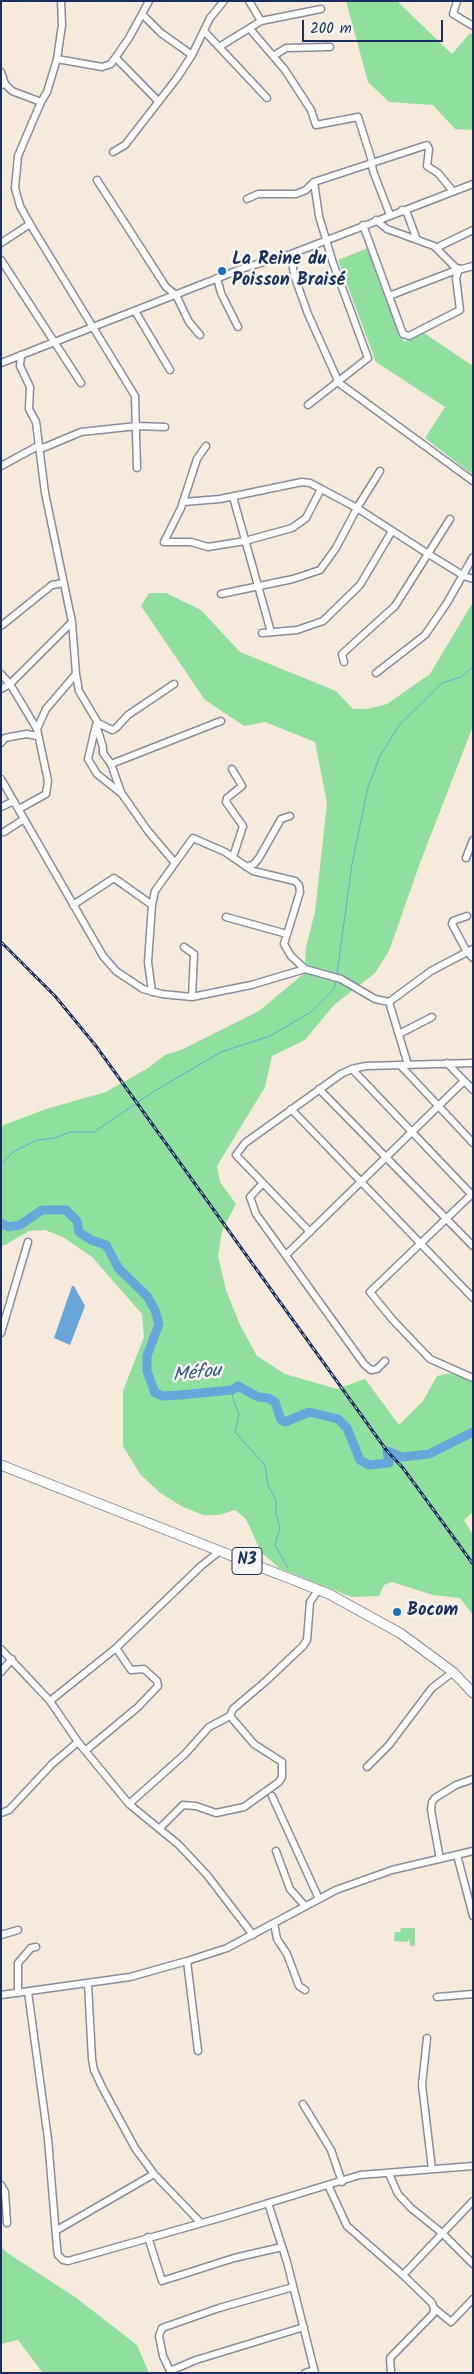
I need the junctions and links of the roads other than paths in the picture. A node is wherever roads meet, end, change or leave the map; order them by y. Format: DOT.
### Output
graph roads {
  1 [pos="61,1"];
  2 [pos="149,1"];
  3 [pos="224,1"];
  4 [pos="249,1"];
  5 [pos="457,1"];
  6 [pos="321,9"];
  7 [pos="142,14"];
  8 [pos="261,21"];
  9 [pos="473,26"];
  10 [pos="250,29"];
  11 [pos="204,30"];
  12 [pos="219,47"];
  13 [pos="330,47"];
  14 [pos="275,55"];
  15 [pos="192,56"];
  16 [pos="116,58"];
  17 [pos="57,60"];
  18 [pos="1,72"];
  19 [pos="3,84"];
  20 [pos="267,98"];
  21 [pos="158,101"];
  22 [pos="41,102"];
  23 [pos="113,152"];
  24 [pos="372,164"];
  25 [pos="97,180"];
  26 [pos="314,182"];
  27 [pos="473,184"];
  28 [pos="452,190"];
  29 [pos="247,199"];
  30 [pos="402,210"];
  31 [pos="390,214"];
  32 [pos="376,220"];
  33 [pos="30,224"];
  34 [pos="363,225"];
  35 [pos="473,230"];
  36 [pos="417,240"];
  37 [pos="326,241"];
  38 [pos="1,243"];
  39 [pos="438,248"];
  40 [pos="291,254"];
  41 [pos="1,260"];
  42 [pos="473,266"];
  43 [pos="459,269"];
  44 [pos="217,278"];
  45 [pos="176,295"];
  46 [pos="389,296"];
  47 [pos="135,311"];
  48 [pos="238,327"];
  49 [pos="94,328"];
  50 [pos="200,335"];
  51 [pos="54,342"];
  52 [pos="21,355"];
  53 [pos="1,363"];
  54 [pos="170,370"];
  55 [pos="81,383"];
  56 [pos="339,383"];
  57 [pos="308,405"];
  58 [pos="137,426"];
  59 [pos="165,427"];
  60 [pos="38,446"];
  61 [pos="206,446"];
  62 [pos="1,466"];
  63 [pos="137,468"];
  64 [pos="380,471"];
  65 [pos="473,481"];
  66 [pos="321,489"];
  67 [pos="232,497"];
  68 [pos="183,502"];
  69 [pos="357,508"];
  70 [pos="450,518"];
  71 [pos="392,531"];
  72 [pos="245,540"];
  73 [pos="427,553"];
  74 [pos="473,557"];
  75 [pos="464,576"];
  76 [pos="473,579"];
  77 [pos="63,583"];
  78 [pos="258,586"];
  79 [pos="221,594"];
  80 [pos="72,622"];
  81 [pos="1,626"];
  82 [pos="271,632"];
  83 [pos="262,633"];
  84 [pos="344,662"];
  85 [pos="376,673"];
  86 [pos="1,674"];
  87 [pos="76,674"];
  88 [pos="10,684"];
  89 [pos="174,684"];
  90 [pos="1,690"];
  91 [pos="221,721"];
  92 [pos="97,724"];
  93 [pos="37,729"];
  94 [pos="37,736"];
  95 [pos="1,743"];
  96 [pos="111,764"];
  97 [pos="232,769"];
  98 [pos="1,779"];
  99 [pos="122,794"];
  100 [pos="14,801"];
  101 [pos="1,807"];
  102 [pos="19,809"];
  103 [pos="290,816"];
  104 [pos="24,819"];
  105 [pos="4,832"];
  106 [pos="473,840"];
  107 [pos="233,858"];
  108 [pos="466,858"];
  109 [pos="175,863"];
  110 [pos="246,867"];
  111 [pos="152,904"];
  112 [pos="73,905"];
  113 [pos="468,916"];
  114 [pos="226,918"];
  115 [pos="287,934"];
  116 [pos="184,947"];
  117 [pos="470,951"];
  118 [pos="473,958"];
  119 [pos="305,969"];
  120 [pos="152,992"];
  121 [pos="192,997"];
  122 [pos="389,1002"];
  123 [pos="432,1017"];
  124 [pos="399,1034"];
  125 [pos="473,1063"];
  126 [pos="448,1064"];
  127 [pos="400,1065"];
  128 [pos="408,1065"];
  129 [pos="352,1069"];
  130 [pos="464,1080"];
  131 [pos="319,1088"];
  132 [pos="473,1090"];
  133 [pos="438,1107"];
  134 [pos="291,1109"];
  135 [pos="413,1131"];
  136 [pos="473,1143"];
  137 [pos="387,1157"];
  138 [pos="263,1183"];
  139 [pos="361,1183"];
  140 [pos="472,1194"];
  141 [pos="446,1219"];
  142 [pos="310,1232"];
  143 [pos="28,1242"];
  144 [pos="419,1244"];
  145 [pos="473,1246"];
  146 [pos="287,1254"];
  147 [pos="473,1298"];
  148 [pos="1,1333"];
  149 [pos="385,1361"];
  150 [pos="473,1378"];
  151 [pos="1,1465"];
  152 [pos="220,1551"];
  153 [pos="319,1589"];
  154 [pos="116,1648"];
  155 [pos="1,1649"];
  156 [pos="12,1659"];
  157 [pos="1,1672"];
  158 [pos="453,1672"];
  159 [pos="473,1693"];
  160 [pos="50,1701"];
  161 [pos="230,1716"];
  162 [pos="78,1742"];
  163 [pos="85,1750"];
  164 [pos="366,1767"];
  165 [pos="473,1779"];
  166 [pos="272,1796"];
  167 [pos="129,1804"];
  168 [pos="1,1813"];
  169 [pos="160,1828"];
  170 [pos="276,1851"];
  171 [pos="473,1851"];
  172 [pos="457,1855"];
  173 [pos="440,1859"];
  174 [pos="319,1899"];
  175 [pos="305,1906"];
  176 [pos="473,1916"];
  177 [pos="274,1923"];
  178 [pos="18,1930"];
  179 [pos="1,1935"];
  180 [pos="253,1935"];
  181 [pos="36,1947"];
  182 [pos="187,1961"];
  183 [pos="88,1984"];
  184 [pos="305,1990"];
  185 [pos="28,1992"];
  186 [pos="18,1993"];
  187 [pos="473,1994"];
  188 [pos="1,1995"];
  189 [pos="438,1997"];
  190 [pos="427,2038"];
  191 [pos="198,2051"];
  192 [pos="303,2104"];
  193 [pos="473,2166"];
  194 [pos="432,2169"];
  195 [pos="154,2174"];
  196 [pos="389,2174"];
  197 [pos="342,2182"];
  198 [pos="1,2185"];
  199 [pos="328,2186"];
  200 [pos="473,2200"];
  201 [pos="268,2203"];
  202 [pos="7,2222"];
  203 [pos="200,2222"];
  204 [pos="57,2230"];
  205 [pos="442,2233"];
  206 [pos="148,2237"];
  207 [pos="282,2247"];
  208 [pos="473,2264"];
  209 [pos="403,2275"];
  210 [pos="293,2287"];
  211 [pos="473,2300"];
  212 [pos="434,2308"];
  213 [pos="304,2327"];
  214 [pos="314,2371"];
  215 [pos="170,2372"];
  216 [pos="305,2373"];
  217 [pos="391,2373"];
  1 -- 17 [label="street"];
  2 -- 7 [label="street"];
  3 -- 11 [label="street"];
  4 -- 8 [label="street"];
  5 -- 9 [label="street"];
  6 -- 8 [label="street"];
  7 -- 15 [label="street"];
  7 -- 16 [label="street"];
  8 -- 10 [label="street"];
  10 -- 12 [label="street"];
  10 -- 14 [label="street"];
  11 -- 12 [label="street"];
  11 -- 15 [label="street"];
  12 -- 20 [label="street"];
  13 -- 14 [label="street"];
  14 -- 24 [label="street"];
  15 -- 21 [label="street"];
  16 -- 17 [label="street"];
  16 -- 21 [label="street"];
  17 -- 22 [label="street"];
  18 -- 19 [label="street"];
  19 -- 22 [label="street"];
  21 -- 23 [label="street"];
  22 -- 33 [label="street"];
  24 -- 26 [label="street"];
  24 -- 28 [label="street"];
  24 -- 31 [label="street"];
  25 -- 45 [label="street"];
  26 -- 29 [label="street"];
  26 -- 37 [label="street"];
  27 -- 28 [label="street"];
  28 -- 30 [label="street"];
  30 -- 31 [label="street"];
  30 -- 36 [label="street"];
  31 -- 32 [label="street"];
  32 -- 34 [label="street"];
  32 -- 36 [label="street"];
  33 -- 38 [label="street"];
  33 -- 49 [label="street"];
  34 -- 37 [label="street"];
  34 -- 46 [label="street"];
  35 -- 39 [label="street"];
  36 -- 39 [label="street"];
  37 -- 40 [label="street"];
  37 -- 56 [label="street"];
  39 -- 43 [label="street"];
  40 -- 44 [label="street"];
  40 -- 56 [label="street"];
  41 -- 51 [label="street"];
  42 -- 43 [label="street"];
  43 -- 46 [label="street"];
  43 -- 46 [label="street"];
  44 -- 45 [label="street"];
  44 -- 48 [label="street"];
  45 -- 47 [label="street"];
  45 -- 50 [label="street"];
  47 -- 49 [label="street"];
  47 -- 54 [label="street"];
  49 -- 51 [label="street"];
  49 -- 58 [label="street"];
  51 -- 52 [label="street"];
  51 -- 55 [label="street"];
  52 -- 53 [label="street"];
  52 -- 60 [label="street"];
  56 -- 57 [label="street"];
  56 -- 65 [label="street"];
  58 -- 59 [label="street"];
  58 -- 60 [label="street"];
  58 -- 63 [label="street"];
  60 -- 62 [label="street"];
  60 -- 77 [label="street"];
  61 -- 68 [label="street"];
  64 -- 69 [label="street"];
  66 -- 67 [label="street"];
  66 -- 69 [label="street"];
  66 -- 72 [label="street"];
  67 -- 68 [label="street"];
  67 -- 72 [label="street"];
  68 -- 72 [label="street"];
  69 -- 71 [label="street"];
  69 -- 78 [label="street"];
  70 -- 73 [label="street"];
  71 -- 73 [label="street"];
  71 -- 82 [label="street"];
  72 -- 78 [label="street"];
  73 -- 75 [label="street"];
  73 -- 84 [label="street"];
  74 -- 75 [label="street"];
  75 -- 76 [label="street"];
  75 -- 85 [label="street"];
  77 -- 80 [label="street"];
  77 -- 81 [label="street"];
  78 -- 79 [label="street"];
  78 -- 82 [label="street"];
  80 -- 87 [label="street"];
  80 -- 88 [label="street"];
  82 -- 83 [label="street"];
  86 -- 88 [label="street"];
  87 -- 92 [label="street"];
  87 -- 93 [label="street"];
  88 -- 90 [label="street"];
  88 -- 93 [label="street"];
  89 -- 92 [label="street"];
  91 -- 96 [label="street"];
  92 -- 96 [label="street"];
  92 -- 99 [label="street"];
  93 -- 94 [label="street"];
  94 -- 95 [label="street"];
  94 -- 102 [label="street"];
  96 -- 99 [label="street"];
  97 -- 107 [label="street"];
  98 -- 100 [label="street"];
  99 -- 109 [label="street"];
  100 -- 101 [label="street"];
  100 -- 102 [label="street"];
  102 -- 104 [label="street"];
  103 -- 110 [label="street"];
  104 -- 105 [label="street"];
  104 -- 112 [label="street"];
  106 -- 108 [label="street"];
  107 -- 109 [label="street"];
  107 -- 110 [label="street"];
  109 -- 111 [label="street"];
  110 -- 115 [label="street"];
  111 -- 112 [label="street"];
  111 -- 120 [label="street"];
  112 -- 120 [label="street"];
  113 -- 117 [label="street"];
  114 -- 115 [label="street"];
  115 -- 119 [label="street"];
  116 -- 121 [label="street"];
  117 -- 118 [label="street"];
  117 -- 122 [label="street"];
  119 -- 121 [label="street"];
  119 -- 122 [label="street"];
  120 -- 121 [label="street"];
  122 -- 124 [label="street"];
  123 -- 124 [label="street"];
  124 -- 128 [label="street"];
  125 -- 126 [label="street"];
  126 -- 128 [label="street"];
  126 -- 130 [label="street"];
  127 -- 128 [label="street"];
  127 -- 129 [label="street"];
  127 -- 133 [label="street"];
  129 -- 131 [label="street"];
  129 -- 135 [label="street"];
  130 -- 132 [label="street"];
  130 -- 133 [label="street"];
  131 -- 134 [label="street"];
  131 -- 137 [label="street"];
  133 -- 135 [label="street"];
  133 -- 136 [label="street"];
  134 -- 138 [label="street"];
  134 -- 139 [label="street"];
  135 -- 137 [label="street"];
  135 -- 140 [label="street"];
  137 -- 139 [label="street"];
  137 -- 141 [label="street"];
  138 -- 142 [label="street"];
  138 -- 146 [label="street"];
  139 -- 142 [label="street"];
  139 -- 144 [label="street"];
  140 -- 141 [label="street"];
  141 -- 144 [label="street"];
  141 -- 145 [label="street"];
  142 -- 146 [label="street"];
  143 -- 148 [label="street"];
  144 -- 147 [label="street"];
  144 -- 150 [label="street"];
  146 -- 149 [label="street"];
  151 -- 152 [label="highway, N3"];
  152 -- 153 [label="highway, N3"];
  152 -- 154 [label="street"];
  153 -- 158 [label="highway, N3"];
  153 -- 161 [label="street"];
  154 -- 160 [label="street"];
  154 -- 163 [label="street"];
  155 -- 156 [label="street"];
  156 -- 157 [label="street"];
  156 -- 160 [label="street"];
  158 -- 159 [label="highway, N3"];
  158 -- 164 [label="street"];
  160 -- 162 [label="street"];
  161 -- 167 [label="street"];
  161 -- 169 [label="street"];
  162 -- 163 [label="street"];
  162 -- 168 [label="street"];
  163 -- 167 [label="street"];
  165 -- 173 [label="street"];
  166 -- 174 [label="street"];
  167 -- 169 [label="street"];
  169 -- 180 [label="street"];
  170 -- 175 [label="street"];
  171 -- 172 [label="street"];
  172 -- 173 [label="street"];
  172 -- 176 [label="street"];
  173 -- 174 [label="street"];
  174 -- 175 [label="street"];
  175 -- 177 [label="street"];
  177 -- 180 [label="street"];
  177 -- 184 [label="street"];
  178 -- 179 [label="street"];
  180 -- 182 [label="street"];
  181 -- 186 [label="street"];
  182 -- 183 [label="street"];
  182 -- 191 [label="street"];
  183 -- 185 [label="street"];
  183 -- 195 [label="street"];
  185 -- 186 [label="street"];
  185 -- 204 [label="street"];
  186 -- 188 [label="street"];
  187 -- 189 [label="street"];
  190 -- 194 [label="street"];
  192 -- 197 [label="street"];
  193 -- 194 [label="street"];
  194 -- 196 [label="street"];
  195 -- 203 [label="street"];
  195 -- 204 [label="street"];
  196 -- 197 [label="street"];
  196 -- 205 [label="street"];
  197 -- 199 [label="street"];
  198 -- 202 [label="street"];
  199 -- 201 [label="street"];
  199 -- 209 [label="street"];
  200 -- 205 [label="street"];
  201 -- 203 [label="street"];
  201 -- 207 [label="street"];
  203 -- 206 [label="street"];
  204 -- 206 [label="street"];
  205 -- 208 [label="street"];
  205 -- 209 [label="street"];
  206 -- 207 [label="street"];
  207 -- 210 [label="street"];
  209 -- 212 [label="street"];
  210 -- 213 [label="street"];
  210 -- 215 [label="street"];
  211 -- 212 [label="street"];
  212 -- 217 [label="street"];
  213 -- 214 [label="street"];
  213 -- 215 [label="street"];
  214 -- 216 [label="street"];
}
